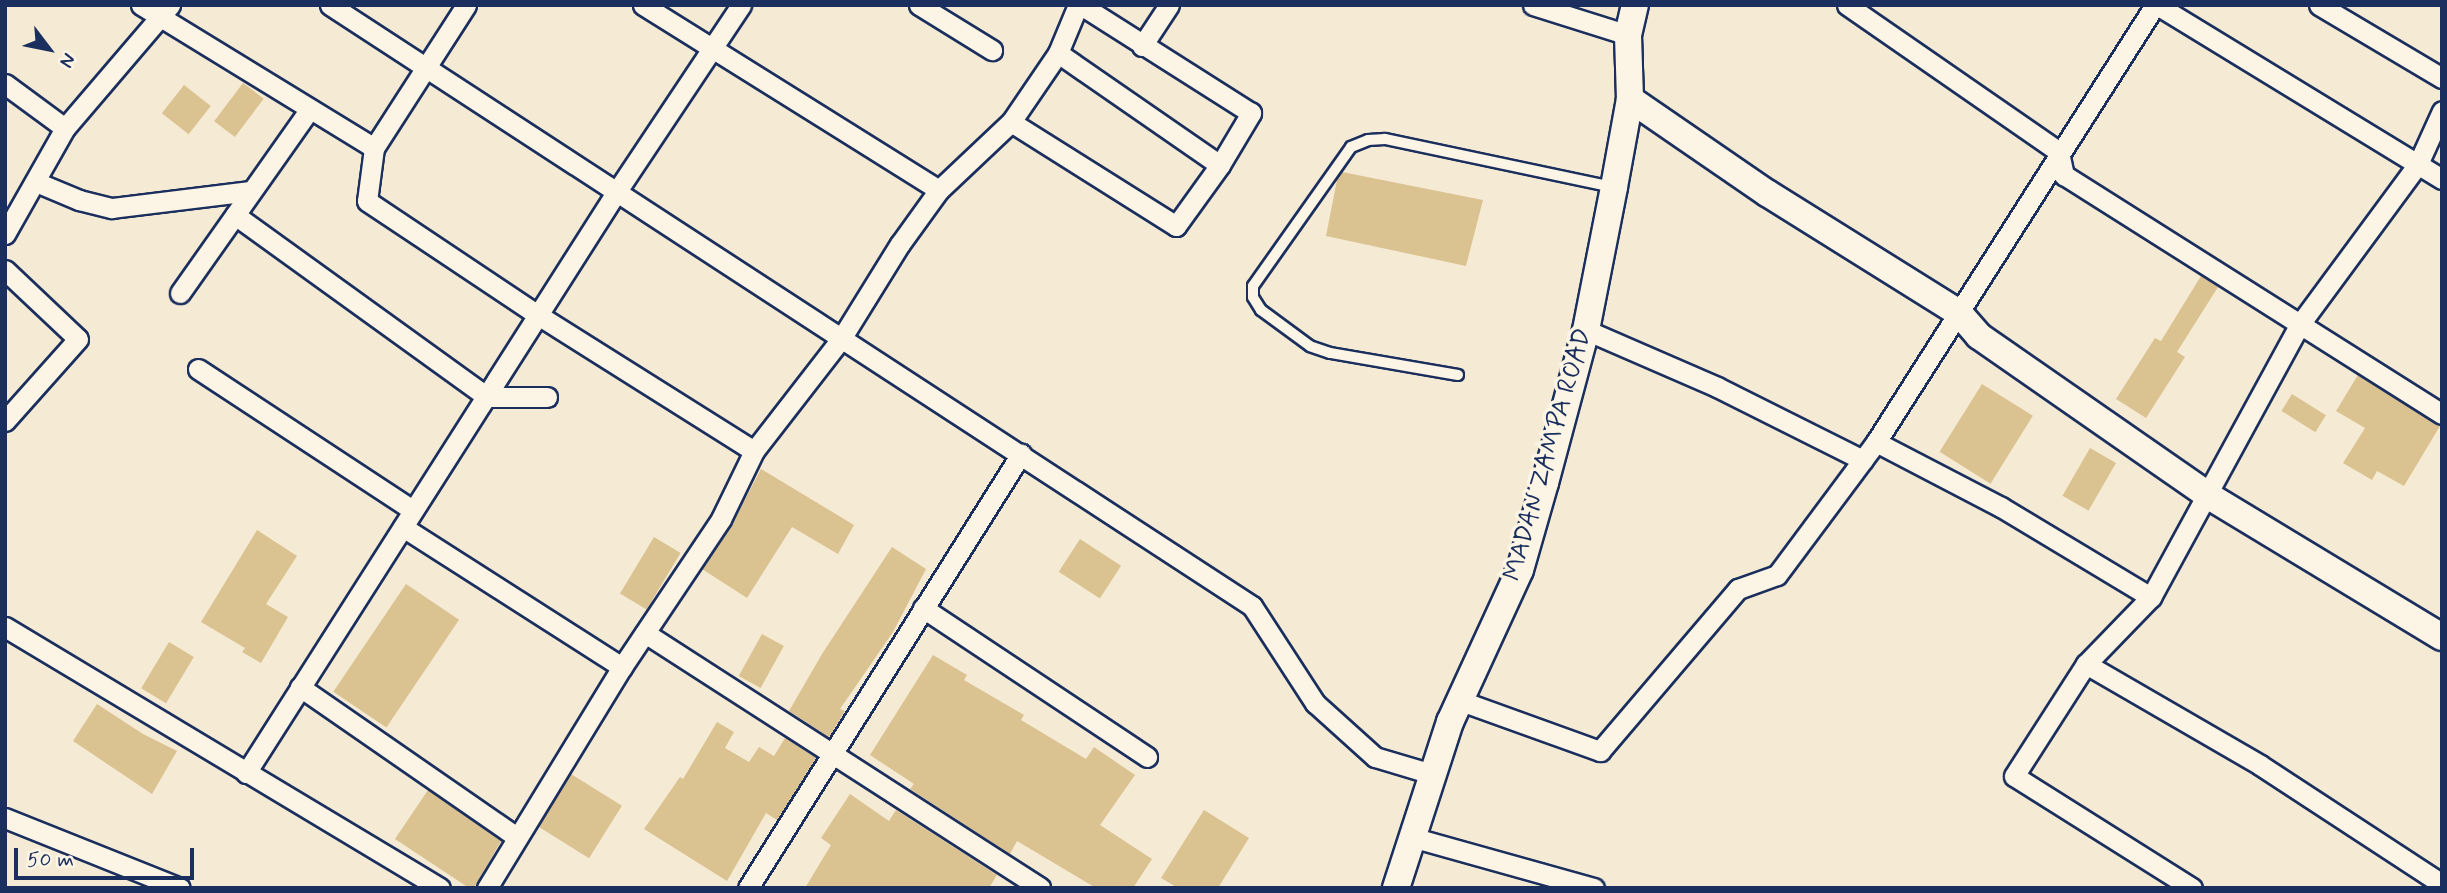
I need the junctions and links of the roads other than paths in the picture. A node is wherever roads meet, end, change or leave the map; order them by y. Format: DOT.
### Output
graph roads {
  1 [pos="141,5"];
  2 [pos="330,5"];
  3 [pos="466,5"];
  4 [pos="643,5"];
  5 [pos="741,5"];
  6 [pos="919,5"];
  7 [pos="1079,5"];
  8 [pos="1169,5"];
  9 [pos="1533,5"];
  10 [pos="1635,5"];
  11 [pos="1847,5"];
  12 [pos="2156,5"];
  13 [pos="2319,5"];
  14 [pos="166,11"];
  15 [pos="1628,35"];
  16 [pos="1142,46"];
  17 [pos="711,50"];
  18 [pos="992,50"];
  19 [pos="1058,52"];
  20 [pos="426,68"];
  21 [pos="2442,78"];
  22 [pos="5,84"];
  23 [pos="1630,99"];
  24 [pos="310,109"];
  25 [pos="2442,111"];
  26 [pos="1011,122"];
  27 [pos="65,128"];
  28 [pos="374,148"];
  29 [pos="2060,152"];
  30 [pos="2418,164"];
  31 [pos="1220,165"];
  32 [pos="2442,179"];
  33 [pos="36,182"];
  34 [pos="1614,187"];
  35 [pos="939,190"];
  36 [pos="251,191"];
  37 [pos="617,191"];
  38 [pos="235,215"];
  39 [pos="5,234"];
  40 [pos="5,270"];
  41 [pos="180,293"];
  42 [pos="1959,313"];
  43 [pos="538,315"];
  44 [pos="2300,324"];
  45 [pos="1586,330"];
  46 [pos="841,339"];
  47 [pos="198,369"];
  48 [pos="1458,375"];
  49 [pos="486,397"];
  50 [pos="547,397"];
  51 [pos="2442,414"];
  52 [pos="5,421"];
  53 [pos="1876,442"];
  54 [pos="754,451"];
  55 [pos="1021,454"];
  56 [pos="1863,460"];
  57 [pos="2209,496"];
  58 [pos="413,510"];
  59 [pos="402,527"];
  60 [pos="2151,597"];
  61 [pos="923,608"];
  62 [pos="5,627"];
  63 [pos="645,633"];
  64 [pos="2442,637"];
  65 [pos="2086,663"];
  66 [pos="622,667"];
  67 [pos="300,687"];
  68 [pos="1461,701"];
  69 [pos="830,754"];
  70 [pos="1147,757"];
  71 [pos="246,772"];
  72 [pos="1432,774"];
  73 [pos="5,818"];
  74 [pos="517,836"];
  75 [pos="1411,837"];
  76 [pos="2442,884"];
  77 [pos="180,888"];
  78 [pos="440,888"];
  79 [pos="487,888"];
  80 [pos="748,888"];
  81 [pos="1040,888"];
  82 [pos="1396,888"];
  83 [pos="1594,888"];
  84 [pos="2192,888"];
  1 -- 14 [label="street"];
  2 -- 20 [label="street"];
  3 -- 20 [label="street"];
  4 -- 17 [label="street"];
  5 -- 17 [label="street"];
  6 -- 18 [label="street"];
  7 -- 16 [label="street"];
  7 -- 19 [label="street"];
  8 -- 16 [label="street"];
  9 -- 15 [label="street"];
  10 -- 15 [label="street, MADAN ZAMPA ROAD"];
  11 -- 29 [label="street"];
  12 -- 29 [label="street"];
  12 -- 30 [label="street"];
  13 -- 21 [label="street"];
  14 -- 24 [label="street"];
  14 -- 27 [label="street"];
  15 -- 23 [label="street, MADAN ZAMPA ROAD"];
  16 -- 31 [label="street"];
  17 -- 35 [label="street"];
  17 -- 37 [label="street"];
  19 -- 26 [label="street"];
  19 -- 31 [label="street"];
  20 -- 28 [label="street"];
  20 -- 37 [label="street"];
  22 -- 27 [label="street"];
  23 -- 34 [label="street, MADAN ZAMPA ROAD"];
  23 -- 42 [label="street"];
  24 -- 28 [label="street"];
  24 -- 36 [label="street"];
  25 -- 30 [label="street"];
  26 -- 31 [label="street"];
  26 -- 35 [label="street"];
  27 -- 33 [label="street"];
  28 -- 43 [label="street"];
  29 -- 42 [label="street"];
  29 -- 44 [label="street"];
  30 -- 32 [label="street"];
  30 -- 44 [label="street"];
  33 -- 36 [label="street"];
  33 -- 39 [label="street"];
  34 -- 45 [label="street, MADAN ZAMPA ROAD"];
  34 -- 48 [label="lane"];
  35 -- 46 [label="street"];
  36 -- 38 [label="street"];
  37 -- 43 [label="street"];
  37 -- 46 [label="street"];
  38 -- 41 [label="street"];
  38 -- 49 [label="street"];
  40 -- 52 [label="street"];
  42 -- 53 [label="street"];
  42 -- 57 [label="street"];
  43 -- 49 [label="street"];
  43 -- 54 [label="street"];
  44 -- 51 [label="street"];
  44 -- 57 [label="street"];
  45 -- 56 [label="street"];
  45 -- 68 [label="street, MADAN ZAMPA ROAD"];
  46 -- 54 [label="street"];
  46 -- 55 [label="street"];
  47 -- 58 [label="street"];
  49 -- 50 [label="street"];
  49 -- 58 [label="street"];
  53 -- 56 [label="street"];
  53 -- 60 [label="street"];
  54 -- 63 [label="street"];
  55 -- 61 [label="street"];
  55 -- 72 [label="street"];
  56 -- 68 [label="street"];
  57 -- 60 [label="street"];
  57 -- 64 [label="street"];
  58 -- 59 [label="street"];
  59 -- 66 [label="street"];
  59 -- 67 [label="street"];
  60 -- 65 [label="street"];
  61 -- 69 [label="street"];
  61 -- 70 [label="street"];
  62 -- 71 [label="street"];
  63 -- 66 [label="street"];
  63 -- 69 [label="street"];
  65 -- 76 [label="street"];
  65 -- 84 [label="street"];
  66 -- 74 [label="street"];
  67 -- 71 [label="street"];
  67 -- 74 [label="street"];
  68 -- 72 [label="street, MADAN ZAMPA ROAD"];
  69 -- 80 [label="street"];
  69 -- 81 [label="street"];
  71 -- 78 [label="street"];
  72 -- 75 [label="street, MADAN ZAMPA ROAD"];
  73 -- 77 [label="street"];
  74 -- 79 [label="street"];
  75 -- 82 [label="street, MADAN ZAMPA ROAD"];
  75 -- 83 [label="street"];
}
